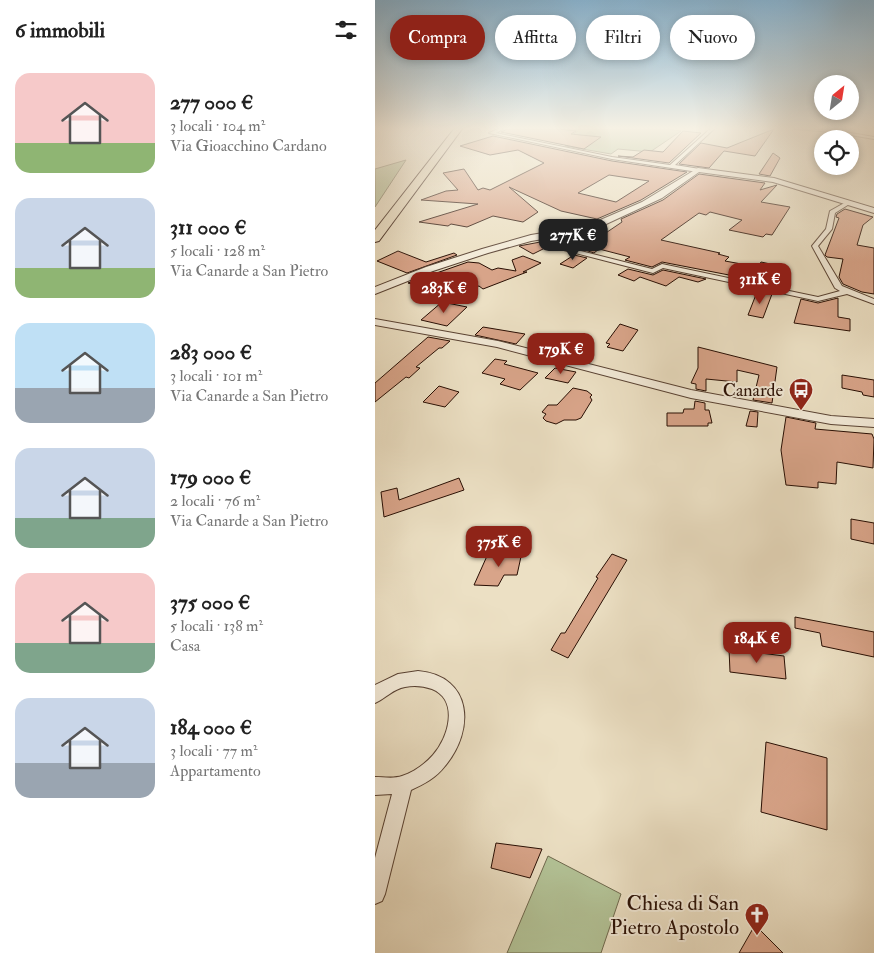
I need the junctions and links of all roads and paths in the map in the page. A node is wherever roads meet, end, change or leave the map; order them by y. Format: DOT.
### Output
graph roads {
  1 [pos="412,173"];
  2 [pos="424,173"];
  3 [pos="693,173"];
  4 [pos="724,173"];
  5 [pos="848,203"];
  6 [pos="874,211"];
  7 [pos="381,212"];
  8 [pos="555,235"];
  9 [pos="375,238"];
  10 [pos="375,291"];
  11 [pos="849,292"];
  12 [pos="874,302"];
  13 [pos="375,322"];
  14 [pos="874,423"];
  15 [pos="378,689"];
  16 [pos="375,786"];
  17 [pos="403,786"];
  18 [pos="375,894"];
  1 -- 7 [label="highway"];
  2 -- 9 [label="highway"];
  3 -- 8 [label="street"];
  4 -- 5 [label="street"];
  5 -- 6 [label="street"];
  5 -- 11 [label="street"];
  8 -- 10 [label="street"];
  8 -- 11 [label="street"];
  11 -- 12 [label="street"];
  13 -- 14 [label="street"];
  15 -- 17 [label="street"];
  16 -- 17 [label="street"];
  17 -- 18 [label="street"];
}
